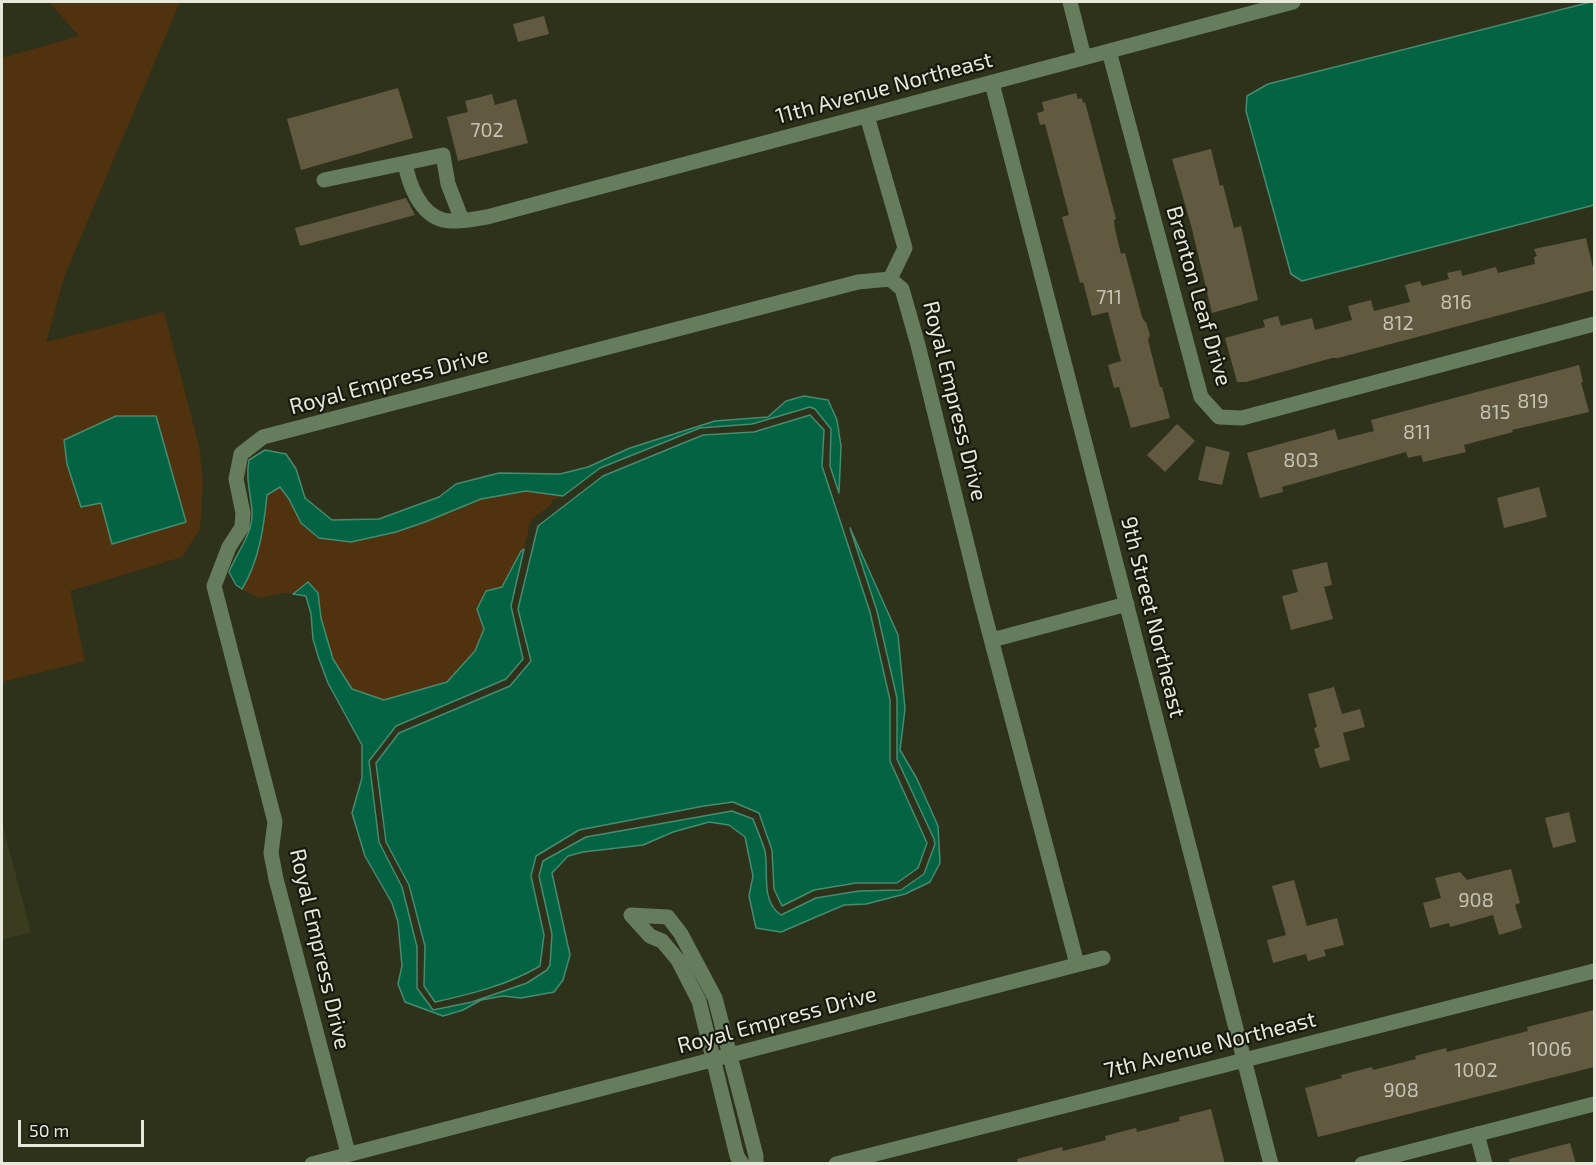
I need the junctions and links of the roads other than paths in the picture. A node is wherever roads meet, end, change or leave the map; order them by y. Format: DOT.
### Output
graph roads {
  1 [pos="1070,2"];
  2 [pos="1293,2"];
  3 [pos="1109,51"];
  4 [pos="1084,57"];
  5 [pos="992,83"];
  6 [pos="867,116"];
  7 [pos="405,163"];
  8 [pos="324,180"];
  9 [pos="462,220"];
  10 [pos="890,279"];
  11 [pos="1594,324"];
  12 [pos="1126,604"];
  13 [pos="992,640"];
  14 [pos="1103,958"];
  15 [pos="1077,964"];
  16 [pos="1594,971"];
  17 [pos="732,1056"];
  18 [pos="1244,1059"];
  19 [pos="713,1061"];
  20 [pos="1594,1104"];
  21 [pos="1477,1134"];
  22 [pos="348,1153"];
  23 [pos="312,1164"];
  24 [pos="742,1164"];
  25 [pos="756,1164"];
  26 [pos="836,1164"];
  27 [pos="1271,1164"];
  28 [pos="1362,1164"];
  29 [pos="1485,1164"];
  1 -- 4 [label="street"];
  2 -- 3 [label="street, 11th Avenue Northeast"];
  3 -- 4 [label="street, 11th Avenue Northeast"];
  3 -- 11 [label="street, Brenton Leaf Drive"];
  4 -- 5 [label="street, 11th Avenue Northeast"];
  5 -- 6 [label="street, 11th Avenue Northeast"];
  5 -- 12 [label="street, 9th Street Northeast"];
  6 -- 9 [label="street, 11th Avenue Northeast"];
  6 -- 10 [label="street"];
  7 -- 8 [label="street"];
  7 -- 9 [label="street, 11th Avenue Northeast"];
  7 -- 9 [label="street"];
  10 -- 13 [label="street, Royal Empress Drive"];
  10 -- 22 [label="street, Royal Empress Drive"];
  12 -- 13 [label="street"];
  12 -- 18 [label="street, 9th Street Northeast"];
  13 -- 15 [label="street, Royal Empress Drive"];
  14 -- 15 [label="street, Royal Empress Drive"];
  15 -- 17 [label="street, Royal Empress Drive"];
  16 -- 18 [label="street, 7th Avenue Northeast"];
  17 -- 19 [label="street, Royal Empress Drive"];
  17 -- 19 [label="street"];
  17 -- 25 [label="street"];
  18 -- 26 [label="street, 7th Avenue Northeast"];
  18 -- 27 [label="street, 9th Street Northeast"];
  19 -- 22 [label="street, Royal Empress Drive"];
  19 -- 24 [label="street"];
  20 -- 21 [label="street"];
  21 -- 28 [label="street"];
  21 -- 29 [label="street"];
  22 -- 23 [label="street, Royal Empress Drive"];
}
